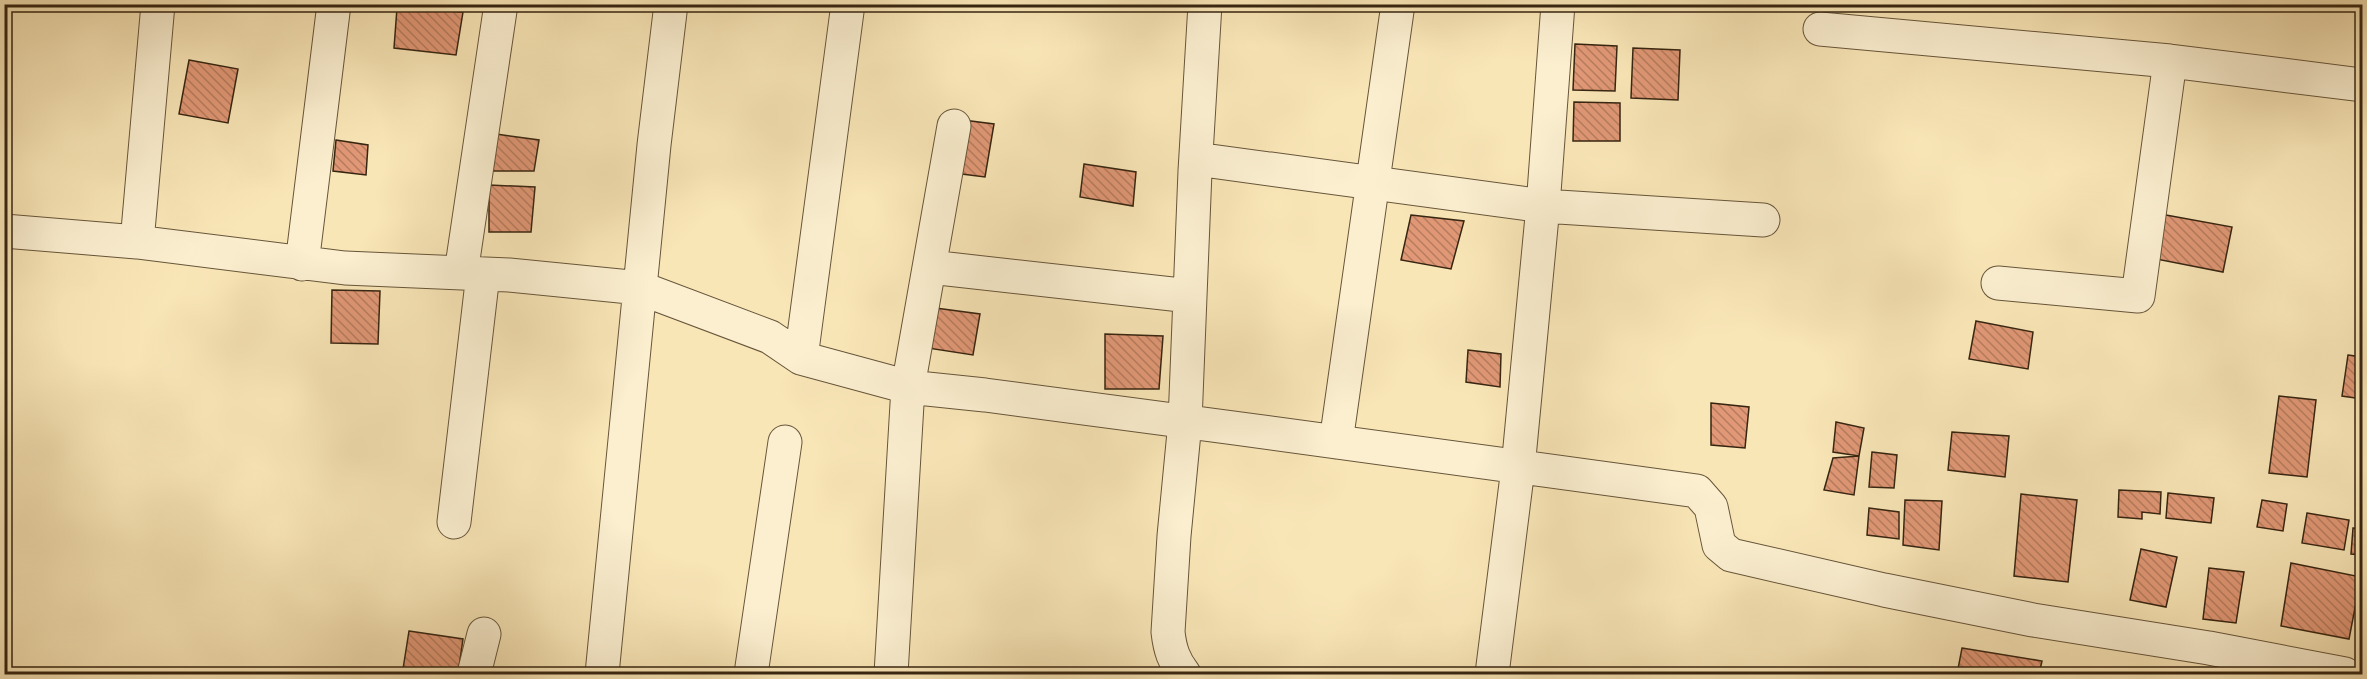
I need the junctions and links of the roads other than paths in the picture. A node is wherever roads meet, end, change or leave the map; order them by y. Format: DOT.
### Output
graph roads {
  1 [pos="158,4"];
  2 [pos="334,4"];
  3 [pos="501,4"];
  4 [pos="671,4"];
  5 [pos="848,4"];
  6 [pos="1205,4"];
  7 [pos="1398,4"];
  8 [pos="1558,4"];
  9 [pos="1820,29"];
  10 [pos="2170,61"];
  11 [pos="2362,85"];
  12 [pos="954,126"];
  13 [pos="1196,159"];
  14 [pos="1371,183"];
  15 [pos="1543,206"];
  16 [pos="1763,220"];
  17 [pos="4,231"];
  18 [pos="137,242"];
  19 [pos="302,264"];
  20 [pos="930,267"];
  21 [pos="472,273"];
  22 [pos="1998,283"];
  23 [pos="640,288"];
  24 [pos="1190,296"];
  25 [pos="801,358"];
  26 [pos="908,387"];
  27 [pos="1185,422"];
  28 [pos="785,442"];
  29 [pos="1336,442"];
  30 [pos="1518,468"];
  31 [pos="454,522"];
  32 [pos="484,634"];
  33 [pos="474,675"];
  34 [pos="602,675"];
  35 [pos="751,675"];
  36 [pos="891,675"];
  37 [pos="1184,675"];
  38 [pos="1492,675"];
  39 [pos="2345,675"];
  1 -- 18 [label="street"];
  2 -- 19 [label="street"];
  3 -- 21 [label="street"];
  4 -- 23 [label="street"];
  5 -- 25 [label="street"];
  6 -- 13 [label="street"];
  7 -- 14 [label="street"];
  8 -- 15 [label="street"];
  9 -- 10 [label="street"];
  10 -- 11 [label="street"];
  10 -- 22 [label="street"];
  12 -- 20 [label="street"];
  13 -- 14 [label="street"];
  13 -- 24 [label="street"];
  14 -- 15 [label="street"];
  14 -- 29 [label="street"];
  15 -- 16 [label="street"];
  15 -- 30 [label="street"];
  17 -- 18 [label="street"];
  18 -- 19 [label="street"];
  19 -- 21 [label="street"];
  20 -- 24 [label="street"];
  20 -- 26 [label="street"];
  21 -- 23 [label="street"];
  21 -- 31 [label="street"];
  23 -- 25 [label="street"];
  23 -- 34 [label="street"];
  24 -- 27 [label="street"];
  25 -- 26 [label="street"];
  26 -- 27 [label="street"];
  26 -- 36 [label="street"];
  27 -- 29 [label="street"];
  27 -- 37 [label="street"];
  28 -- 35 [label="street"];
  29 -- 30 [label="street"];
  30 -- 38 [label="street"];
  30 -- 39 [label="street"];
  32 -- 33 [label="street"];
}
